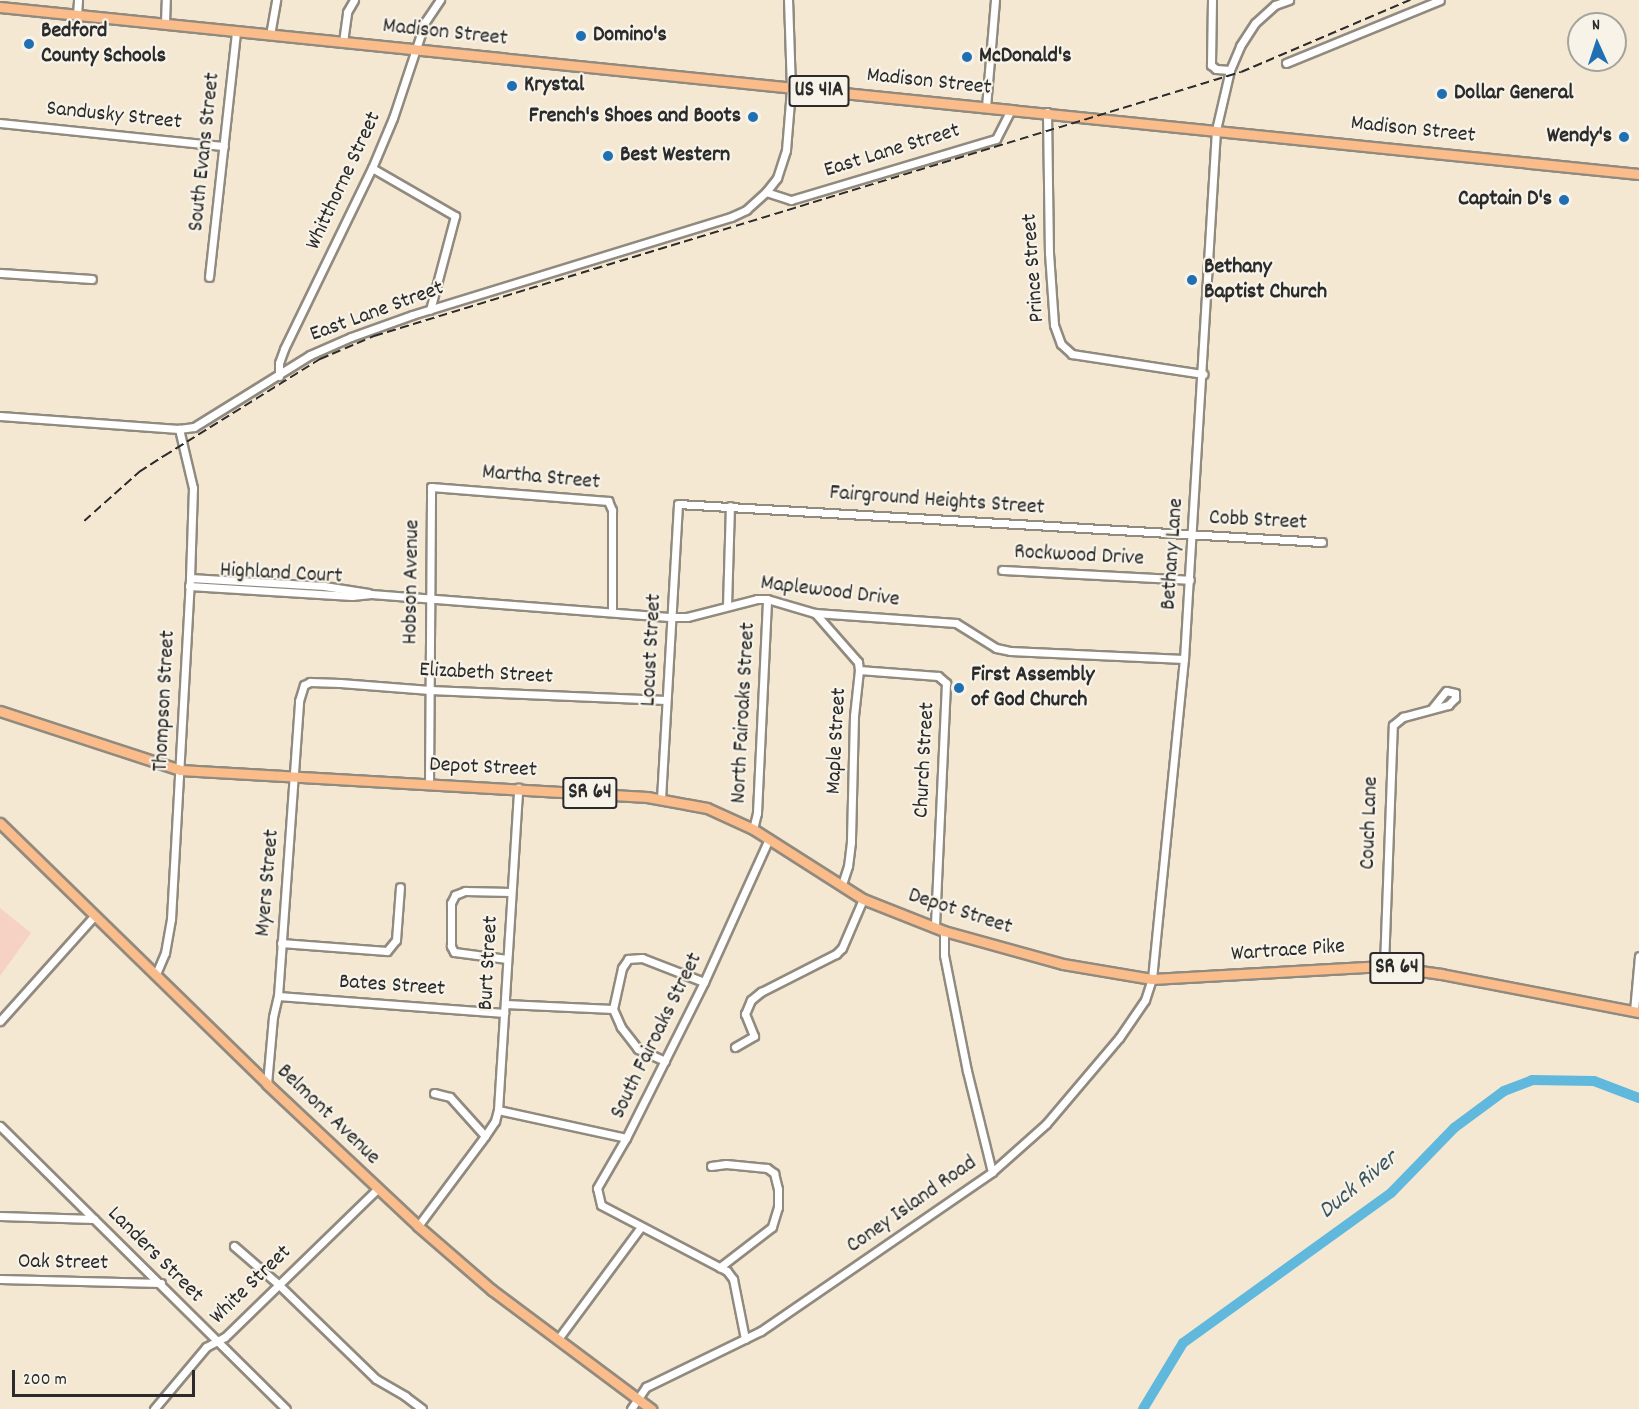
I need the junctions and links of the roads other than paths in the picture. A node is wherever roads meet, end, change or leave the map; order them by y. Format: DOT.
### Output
graph roads {
  1 [pos="78,0"];
  2 [pos="166,0"];
  3 [pos="276,0"];
  4 [pos="354,0"];
  5 [pos="440,0"];
  6 [pos="788,0"];
  7 [pos="995,0"];
  8 [pos="1212,0"];
  9 [pos="1289,0"];
  10 [pos="1440,0"];
  11 [pos="6,5"];
  12 [pos="77,15"];
  13 [pos="165,23"];
  14 [pos="236,32"];
  15 [pos="270,36"];
  16 [pos="343,42"];
  17 [pos="415,50"];
  18 [pos="1286,63"];
  19 [pos="1230,70"];
  20 [pos="791,88"];
  21 [pos="986,107"];
  22 [pos="1011,110"];
  23 [pos="1047,112"];
  24 [pos="0,123"];
  25 [pos="1216,130"];
  26 [pos="224,146"];
  27 [pos="372,168"];
  28 [pos="1639,174"];
  29 [pos="766,192"];
  30 [pos="0,273"];
  31 [pos="209,277"];
  32 [pos="92,279"];
  33 [pos="430,310"];
  34 [pos="1203,374"];
  35 [pos="279,376"];
  36 [pos="0,416"];
  37 [pos="179,429"];
  38 [pos="431,487"];
  39 [pos="678,504"];
  40 [pos="730,506"];
  41 [pos="1193,535"];
  42 [pos="1322,542"];
  43 [pos="1002,570"];
  44 [pos="1190,580"];
  45 [pos="190,582"];
  46 [pos="430,598"];
  47 [pos="768,599"];
  48 [pos="727,606"];
  49 [pos="612,612"];
  50 [pos="815,613"];
  51 [pos="672,616"];
  52 [pos="1184,659"];
  53 [pos="859,670"];
  54 [pos="304,685"];
  55 [pos="430,690"];
  56 [pos="666,700"];
  57 [pos="1432,708"];
  58 [pos="0,711"];
  59 [pos="180,770"];
  60 [pos="296,778"];
  61 [pos="429,784"];
  62 [pos="518,788"];
  63 [pos="661,798"];
  64 [pos="0,824"];
  65 [pos="753,829"];
  66 [pos="770,839"];
  67 [pos="842,885"];
  68 [pos="400,887"];
  69 [pos="511,892"];
  70 [pos="863,898"];
  71 [pos="95,915"];
  72 [pos="940,930"];
  73 [pos="281,943"];
  74 [pos="1639,956"];
  75 [pos="507,959"];
  76 [pos="1384,966"];
  77 [pos="156,974"];
  78 [pos="1152,979"];
  79 [pos="704,982"];
  80 [pos="278,996"];
  81 [pos="505,1004"];
  82 [pos="613,1009"];
  83 [pos="1637,1011"];
  84 [pos="504,1013"];
  85 [pos="0,1021"];
  86 [pos="735,1047"];
  87 [pos="665,1061"];
  88 [pos="267,1084"];
  89 [pos="434,1094"];
  90 [pos="498,1110"];
  91 [pos="0,1126"];
  92 [pos="485,1136"];
  93 [pos="626,1138"];
  94 [pos="711,1166"];
  95 [pos="992,1172"];
  96 [pos="377,1189"];
  97 [pos="0,1216"];
  98 [pos="94,1220"];
  99 [pos="418,1226"];
  100 [pos="641,1227"];
  101 [pos="234,1246"];
  102 [pos="720,1267"];
  103 [pos="0,1279"];
  104 [pos="161,1283"];
  105 [pos="278,1284"];
  106 [pos="558,1339"];
  107 [pos="745,1340"];
  108 [pos="217,1343"];
  109 [pos="637,1398"];
  110 [pos="277,1401"];
  111 [pos="154,1409"];
  112 [pos="271,1409"];
  113 [pos="286,1409"];
  114 [pos="422,1409"];
  115 [pos="631,1409"];
  116 [pos="651,1409"];
  1 -- 12 [label="street"];
  2 -- 13 [label="street"];
  3 -- 15 [label="street"];
  4 -- 16 [label="street"];
  5 -- 17 [label="street, Whitthorne Street"];
  6 -- 20 [label="street, East Lane Street"];
  7 -- 21 [label="street"];
  8 -- 19 [label="street"];
  9 -- 19 [label="street"];
  10 -- 18 [label="street"];
  11 -- 12 [label="main road, Madison Street / US 41A"];
  12 -- 13 [label="main road, Madison Street / US 41A"];
  13 -- 14 [label="main road, Madison Street / US 41A"];
  14 -- 15 [label="main road, Madison Street / US 41A"];
  14 -- 26 [label="street, South Evans Street"];
  15 -- 16 [label="main road, Madison Street / US 41A"];
  16 -- 17 [label="main road, Madison Street / US 41A"];
  17 -- 20 [label="main road, Madison Street / US 41A"];
  17 -- 27 [label="street, Whitthorne Street"];
  19 -- 25 [label="street"];
  20 -- 21 [label="main road, Madison Street / US 41A"];
  20 -- 29 [label="street, East Lane Street"];
  21 -- 22 [label="main road, Madison Street / US 41A"];
  22 -- 23 [label="main road, Madison Street / US 41A"];
  22 -- 29 [label="street, East Lane Street"];
  23 -- 25 [label="main road, Madison Street / US 41A"];
  23 -- 34 [label="street, Prince Street"];
  24 -- 26 [label="street, Sandusky Street"];
  25 -- 28 [label="main road, Madison Street / US 41A"];
  25 -- 34 [label="street, Bethany Lane"];
  26 -- 31 [label="street, South Evans Street"];
  27 -- 33 [label="street"];
  27 -- 35 [label="street, Whitthorne Street"];
  29 -- 33 [label="street, East Lane Street"];
  30 -- 32 [label="street"];
  33 -- 35 [label="street, East Lane Street"];
  34 -- 41 [label="street, Bethany Lane"];
  35 -- 37 [label="street, East Lane Street"];
  36 -- 37 [label="street, East Lane Street"];
  37 -- 45 [label="street, Thompson Street"];
  38 -- 46 [label="street, Hobson Avenue"];
  38 -- 49 [label="street, Martha Street"];
  39 -- 40 [label="street, Fairground Heights Street"];
  39 -- 51 [label="street, Locust Street"];
  40 -- 41 [label="street, Fairground Heights Street"];
  40 -- 48 [label="street"];
  41 -- 42 [label="street, Cobb Street"];
  41 -- 44 [label="street, Bethany Lane"];
  43 -- 44 [label="street, Rockwood Drive"];
  44 -- 52 [label="street, Bethany Lane"];
  45 -- 46 [label="street, Highland Court"];
  45 -- 59 [label="street, Thompson Street"];
  46 -- 49 [label="street, Maplewood Drive"];
  46 -- 55 [label="street, Hobson Avenue"];
  47 -- 48 [label="street, Maplewood Drive"];
  47 -- 50 [label="street, Maplewood Drive"];
  47 -- 65 [label="street, North Fairoaks Street"];
  48 -- 51 [label="street, Maplewood Drive"];
  49 -- 51 [label="street, Maplewood Drive"];
  50 -- 52 [label="street, Maplewood Drive"];
  50 -- 53 [label="street, Maple Street"];
  51 -- 56 [label="street, Locust Street"];
  52 -- 78 [label="street, Bethany Lane"];
  53 -- 67 [label="street, Maple Street"];
  53 -- 72 [label="street, Church Street"];
  54 -- 55 [label="street, Elizabeth Street"];
  54 -- 60 [label="street, Myers Street"];
  55 -- 56 [label="street, Elizabeth Street"];
  55 -- 61 [label="street, Hobson Avenue"];
  56 -- 63 [label="street, Locust Street"];
  57 -- 76 [label="street, Couch Lane"];
  58 -- 59 [label="main road, Depot Street / SR 64"];
  59 -- 60 [label="main road, Depot Street / SR 64"];
  59 -- 77 [label="street, Thompson Street"];
  60 -- 61 [label="main road, Depot Street / SR 64"];
  60 -- 73 [label="street, Myers Street"];
  61 -- 62 [label="main road, Depot Street / SR 64"];
  62 -- 63 [label="main road, Depot Street / SR 64"];
  62 -- 69 [label="street, Burt Street"];
  63 -- 65 [label="main road, Depot Street / SR 64"];
  64 -- 71 [label="main road, Belmont Avenue"];
  65 -- 66 [label="main road, Depot Street / SR 64"];
  66 -- 67 [label="main road, Depot Street / SR 64"];
  66 -- 79 [label="street, South Fairoaks Street"];
  67 -- 70 [label="main road, Depot Street / SR 64"];
  68 -- 73 [label="street"];
  69 -- 75 [label="street, Burt Street"];
  69 -- 75 [label="street"];
  70 -- 72 [label="main road, Depot Street / SR 64"];
  70 -- 86 [label="street"];
  71 -- 77 [label="main road, Belmont Avenue"];
  71 -- 85 [label="street"];
  72 -- 78 [label="main road, Depot Street / SR 64"];
  72 -- 95 [label="street, Church Street"];
  73 -- 80 [label="street, Myers Street"];
  74 -- 83 [label="street"];
  75 -- 81 [label="street, Burt Street"];
  76 -- 78 [label="main road, Wartrace Pike / SR 64"];
  76 -- 83 [label="main road, Wartrace Pike / SR 64"];
  77 -- 88 [label="main road, Belmont Avenue"];
  78 -- 95 [label="street, Coney Island Road"];
  79 -- 82 [label="street"];
  79 -- 87 [label="street, South Fairoaks Street"];
  80 -- 84 [label="street, Bates Street"];
  80 -- 88 [label="street, Myers Street"];
  81 -- 82 [label="street"];
  81 -- 84 [label="street, Burt Street"];
  82 -- 87 [label="street"];
  84 -- 90 [label="street, Burt Street"];
  87 -- 93 [label="street, South Fairoaks Street"];
  88 -- 96 [label="main road, Belmont Avenue"];
  89 -- 92 [label="street"];
  90 -- 92 [label="street, Burt Street"];
  90 -- 93 [label="street"];
  91 -- 98 [label="street, Landers Street"];
  92 -- 99 [label="street, Burt Street"];
  93 -- 100 [label="street, South Fairoaks Street"];
  94 -- 102 [label="street"];
  95 -- 107 [label="street, Coney Island Road"];
  96 -- 99 [label="main road, Belmont Avenue"];
  96 -- 105 [label="street, White Street"];
  97 -- 98 [label="street"];
  98 -- 104 [label="street, Landers Street"];
  99 -- 106 [label="main road, Belmont Avenue"];
  100 -- 102 [label="street"];
  100 -- 106 [label="street"];
  101 -- 105 [label="street"];
  102 -- 107 [label="street"];
  103 -- 104 [label="street, Oak Street"];
  104 -- 108 [label="street, Landers Street"];
  105 -- 108 [label="street, White Street"];
  105 -- 114 [label="street"];
  106 -- 109 [label="main road, Belmont Avenue"];
  107 -- 109 [label="street, Coney Island Road"];
  108 -- 110 [label="street, Landers Street"];
  108 -- 111 [label="street, White Street"];
  109 -- 115 [label="street"];
  109 -- 116 [label="main road, Belmont Avenue"];
  110 -- 112 [label="street"];
  110 -- 113 [label="street, Landers Street"];
}
